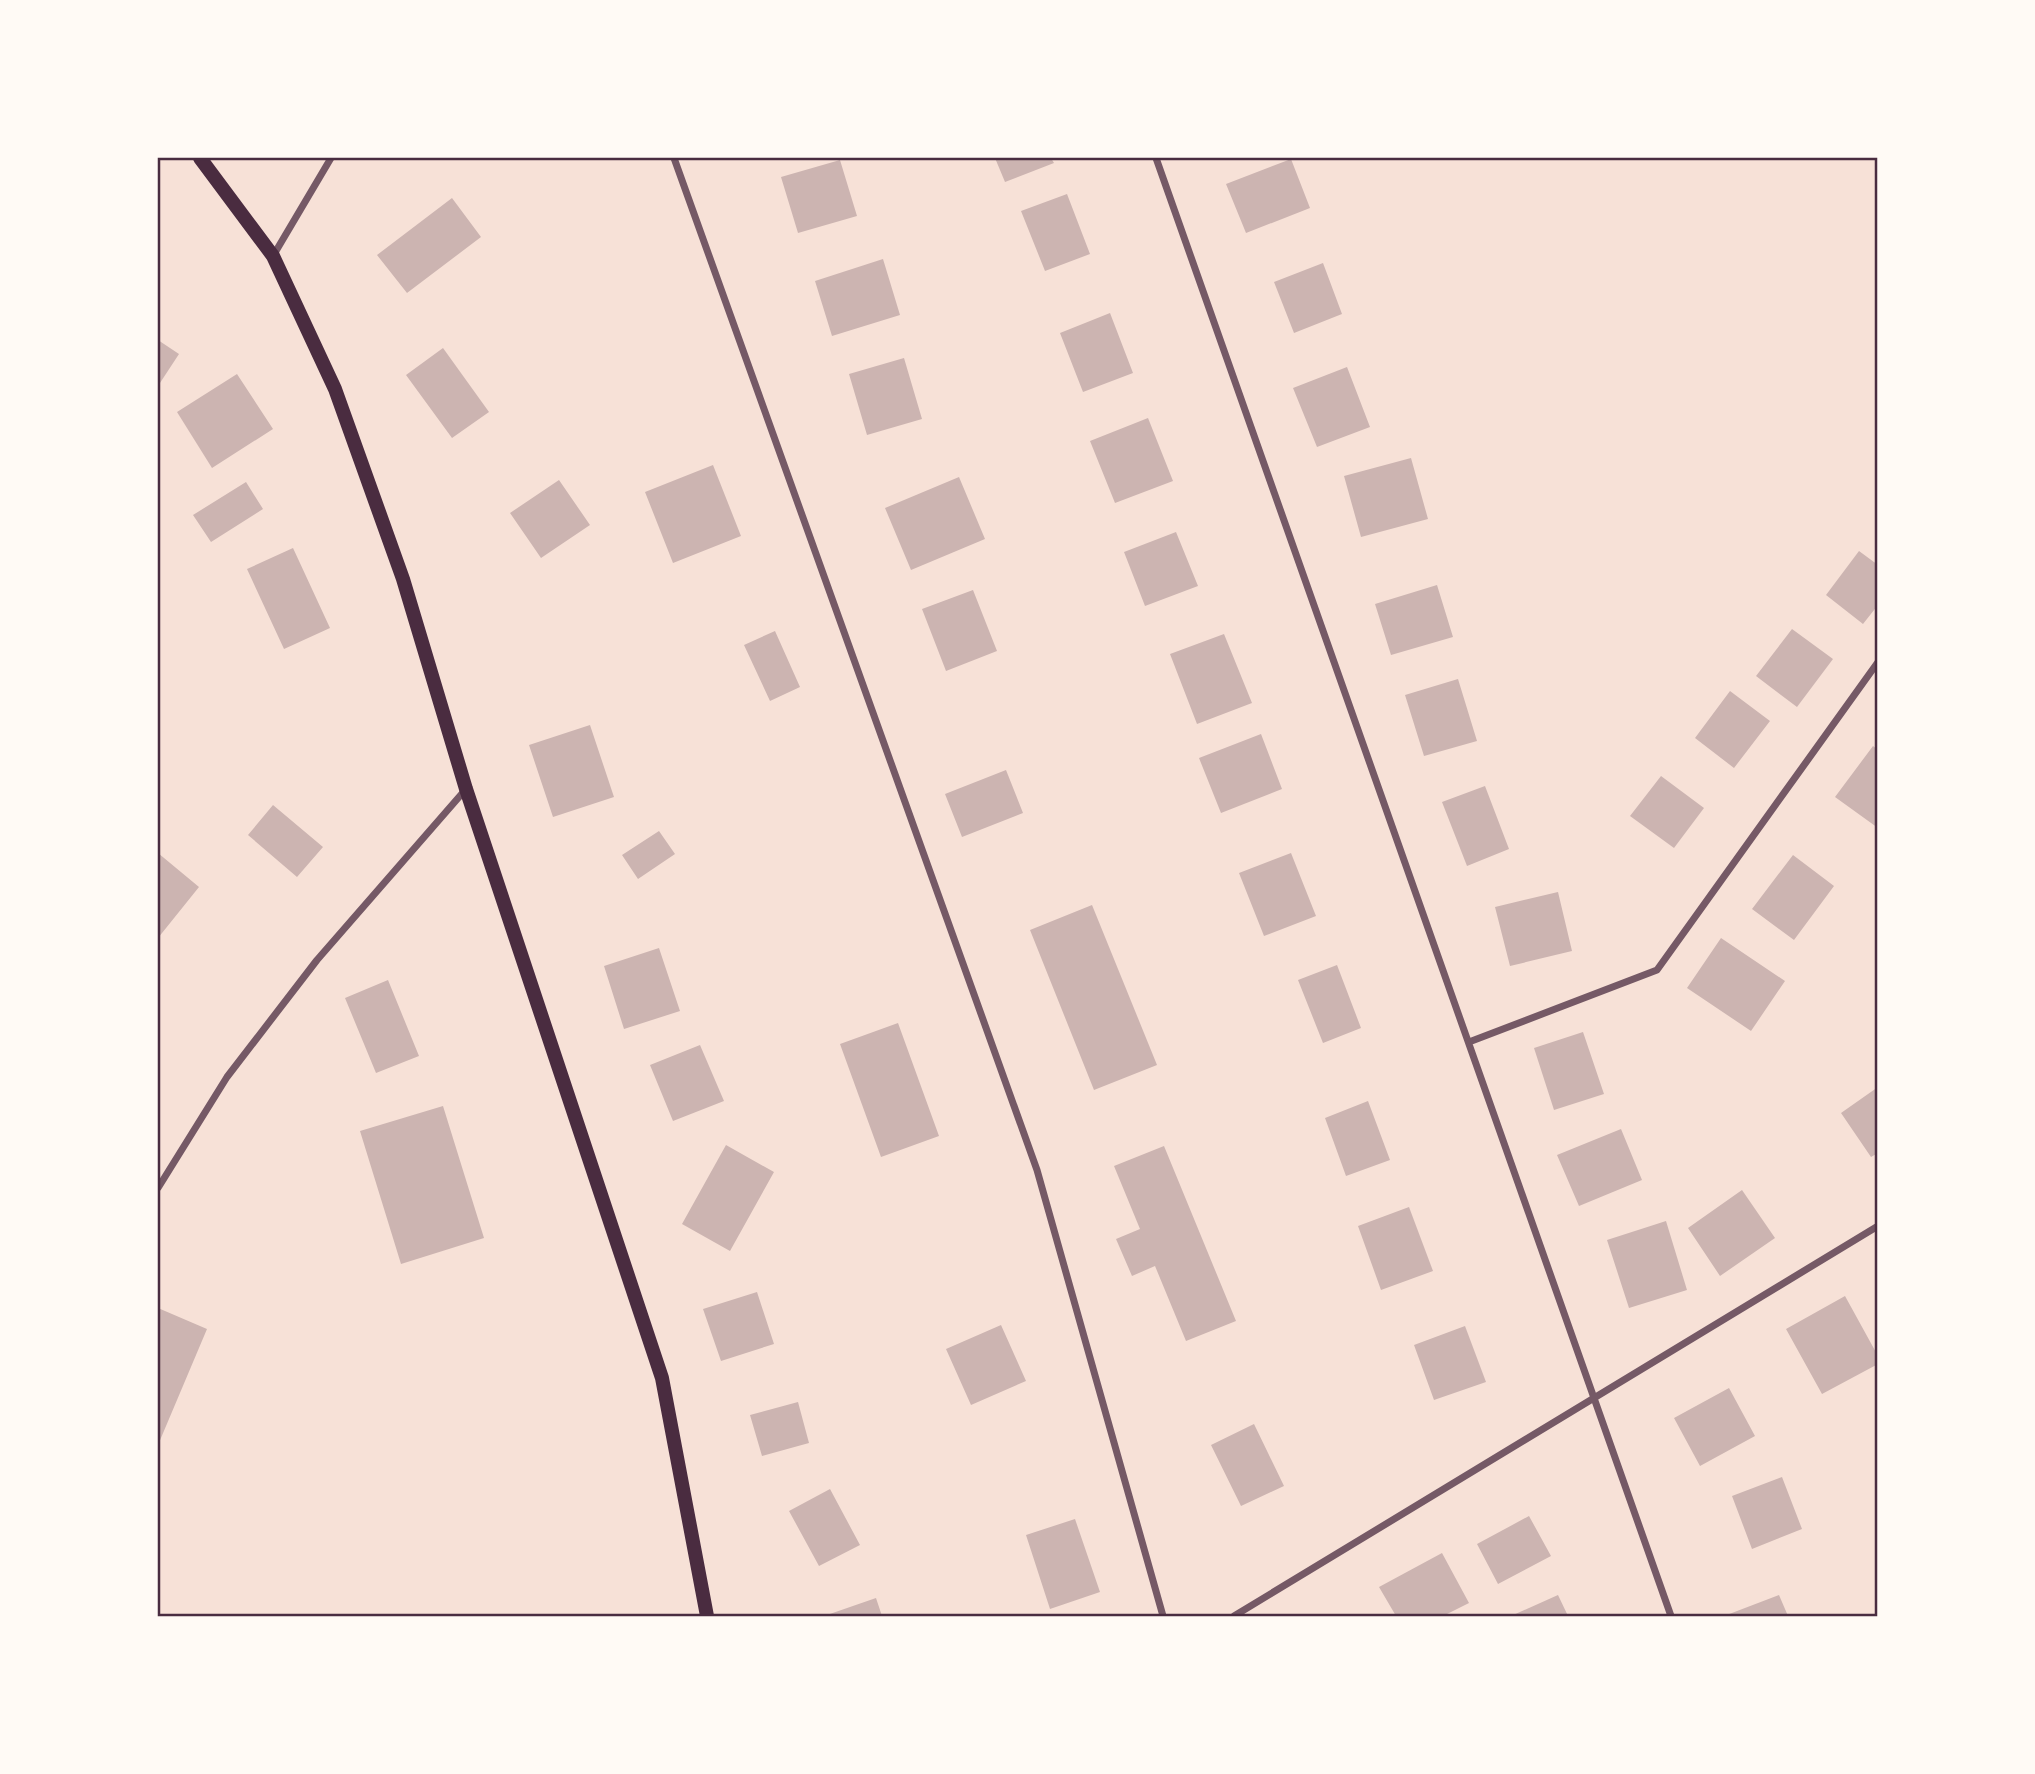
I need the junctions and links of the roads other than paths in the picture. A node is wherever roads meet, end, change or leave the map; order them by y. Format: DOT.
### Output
graph roads {
  1 [pos="200,158"];
  2 [pos="331,158"];
  3 [pos="674,158"];
  4 [pos="1156,158"];
  5 [pos="273,256"];
  6 [pos="1878,662"];
  7 [pos="466,789"];
  8 [pos="1469,1042"];
  9 [pos="158,1188"];
  10 [pos="1878,1227"];
  11 [pos="1593,1400"];
  12 [pos="707,1616"];
  13 [pos="1163,1616"];
  14 [pos="1234,1616"];
  15 [pos="1671,1616"];
  1 -- 5 [label="main road"];
  2 -- 5 [label="street"];
  3 -- 13 [label="street"];
  4 -- 8 [label="street"];
  5 -- 7 [label="main road"];
  6 -- 8 [label="street"];
  7 -- 9 [label="street"];
  7 -- 12 [label="main road"];
  8 -- 11 [label="street"];
  10 -- 11 [label="street"];
  11 -- 14 [label="street"];
  11 -- 15 [label="street"];
}
